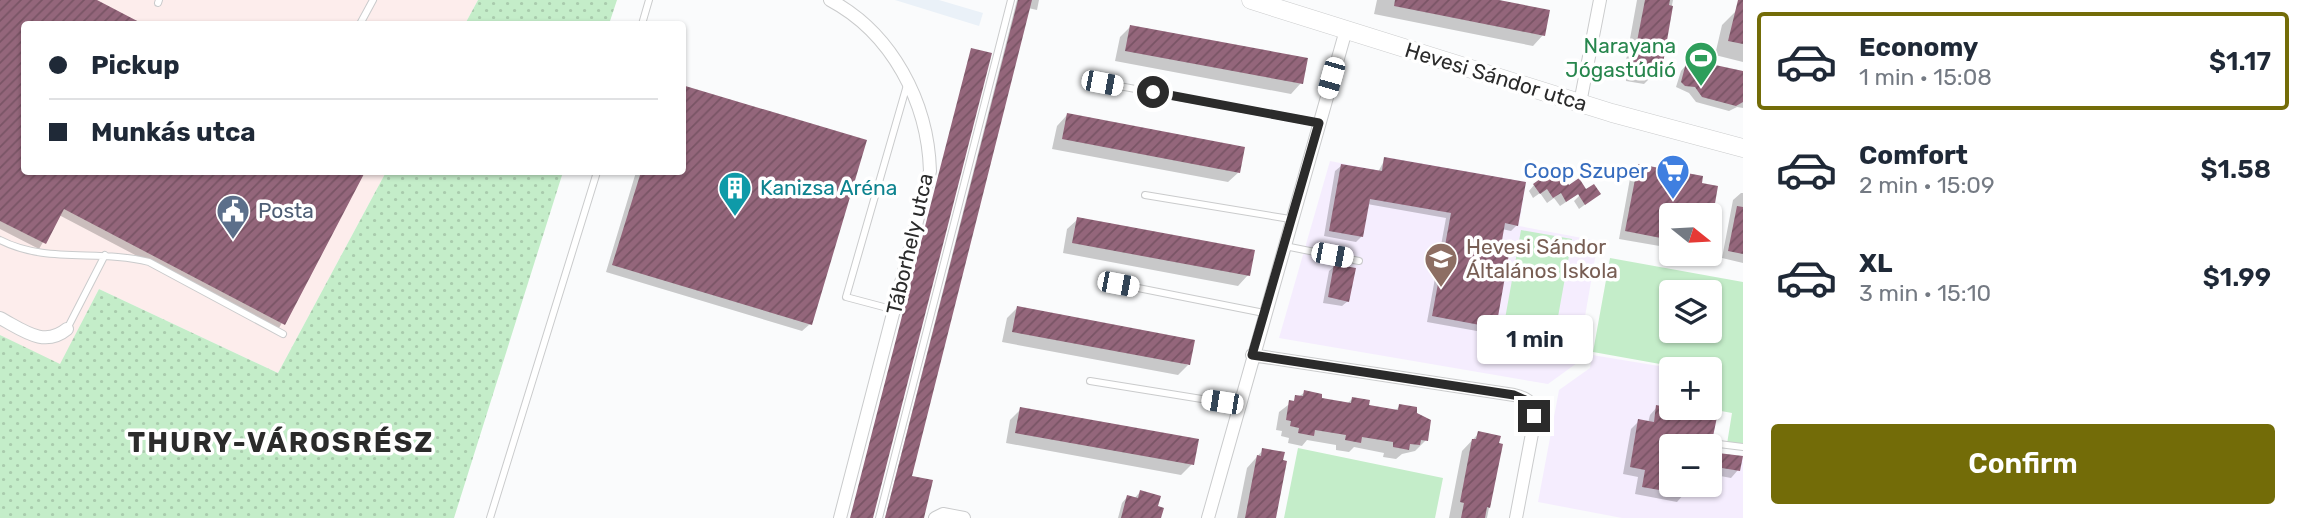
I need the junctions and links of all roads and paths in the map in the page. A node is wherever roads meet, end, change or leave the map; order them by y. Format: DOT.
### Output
graph roads {
  1 [pos="373,0"];
  2 [pos="649,0"];
  3 [pos="830,0"];
  4 [pos="1011,0"];
  5 [pos="1251,0"];
  6 [pos="1601,0"];
  7 [pos="362,21"];
  8 [pos="643,21"];
  9 [pos="1346,30"];
  10 [pos="1102,83"];
  11 [pos="908,84"];
  12 [pos="1580,103"];
  13 [pos="1319,123"];
  14 [pos="1743,148"];
  15 [pos="596,175"];
  16 [pos="1145,195"];
  17 [pos="1290,219"];
  18 [pos="0,240"];
  19 [pos="1283,245"];
  20 [pos="105,255"];
  21 [pos="1359,261"];
  22 [pos="1118,284"];
  23 [pos="895,310"];
  24 [pos="1264,313"];
  25 [pos="0,318"];
  26 [pos="67,329"];
  27 [pos="284,334"];
  28 [pos="1252,355"];
  29 [pos="1090,381"];
  30 [pos="1239,405"];
  31 [pos="1722,444"];
  32 [pos="1743,447"];
  33 [pos="490,518"];
  34 [pos="840,518"];
  35 [pos="878,518"];
  36 [pos="935,518"];
  37 [pos="964,518"];
  38 [pos="1208,518"];
  39 [pos="1516,518"];
  1 -- 7 [label="lane"];
  2 -- 8 [label="lane"];
  3 -- 11 [label="street, Táborhely utca"];
  4 -- 35 [label="lane"];
  5 -- 9 [label="main road, Hevesi Sándor utca"];
  6 -- 12 [label="street"];
  9 -- 12 [label="main road, Hevesi Sándor utca"];
  9 -- 13 [label="street"];
  10 -- 13 [label="lane"];
  11 -- 23 [label="street, Táborhely utca"];
  11 -- 23 [label="lane"];
  12 -- 14 [label="main road, Hevesi Sándor utca"];
  13 -- 17 [label="street"];
  15 -- 33 [label="lane"];
  16 -- 17 [label="lane"];
  17 -- 19 [label="street"];
  18 -- 20 [label="lane"];
  19 -- 21 [label="lane"];
  19 -- 24 [label="street"];
  20 -- 26 [label="lane"];
  20 -- 27 [label="lane"];
  22 -- 24 [label="lane"];
  23 -- 34 [label="street, Táborhely utca"];
  24 -- 28 [label="street"];
  25 -- 26 [label="street"];
  28 -- 30 [label="street"];
  28 -- 39 [label="street"];
  29 -- 30 [label="lane"];
  30 -- 38 [label="street"];
  31 -- 32 [label="lane"];
  36 -- 37 [label="street"];
}
